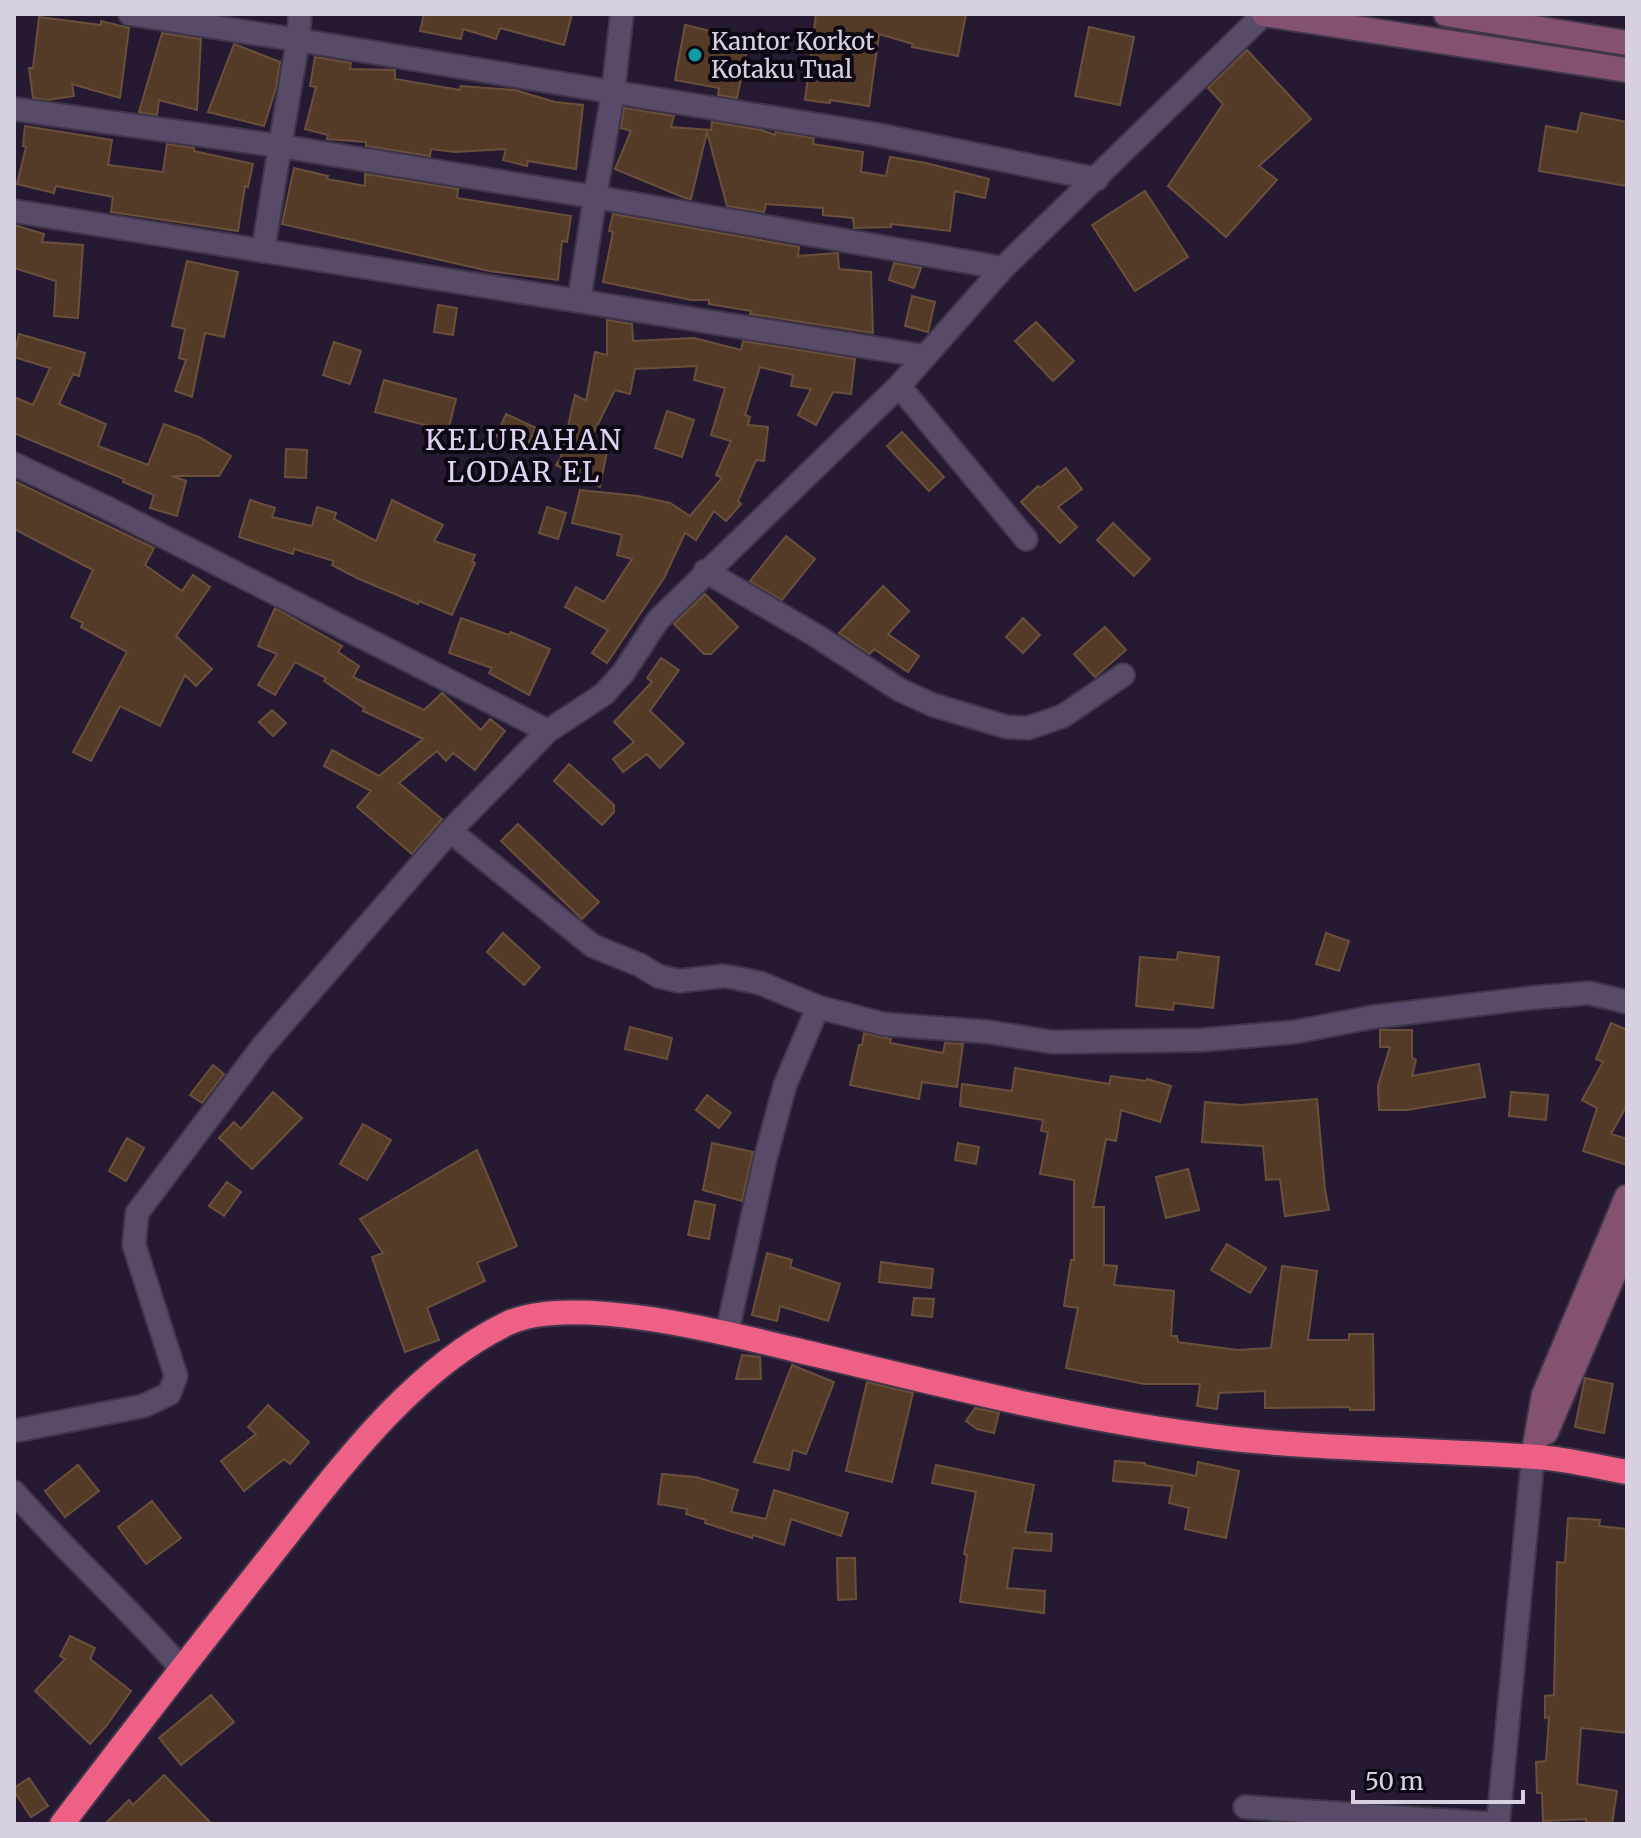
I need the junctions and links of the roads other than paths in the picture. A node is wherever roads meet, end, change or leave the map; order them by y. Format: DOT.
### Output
graph roads {
  1 [pos="130,14"];
  2 [pos="300,14"];
  3 [pos="622,14"];
  4 [pos="1264,14"];
  5 [pos="1446,14"];
  6 [pos="298,40"];
  7 [pos="1627,43"];
  8 [pos="1627,70"];
  9 [pos="613,92"];
  10 [pos="14,109"];
  11 [pos="280,146"];
  12 [pos="1097,179"];
  13 [pos="595,197"];
  14 [pos="14,211"];
  15 [pos="263,251"];
  16 [pos="1003,268"];
  17 [pos="579,301"];
  18 [pos="924,356"];
  19 [pos="899,386"];
  20 [pos="14,464"];
  21 [pos="1026,539"];
  22 [pos="705,571"];
  23 [pos="1123,675"];
  24 [pos="548,731"];
  25 [pos="450,831"];
  26 [pos="1627,1002"];
  27 [pos="818,1007"];
  28 [pos="1627,1197"];
  29 [pos="1627,1243"];
  30 [pos="727,1333"];
  31 [pos="14,1431"];
  32 [pos="1533,1457"];
  33 [pos="1627,1472"];
  34 [pos="14,1492"];
  35 [pos="181,1668"];
  36 [pos="1245,1807"];
  37 [pos="62,1824"];
  38 [pos="1498,1824"];
  1 -- 6 [label="street"];
  2 -- 6 [label="street"];
  3 -- 9 [label="street"];
  4 -- 8 [label="main road"];
  4 -- 12 [label="street"];
  5 -- 7 [label="main road"];
  6 -- 9 [label="street"];
  6 -- 11 [label="street"];
  9 -- 12 [label="street"];
  9 -- 13 [label="street"];
  10 -- 11 [label="street"];
  11 -- 13 [label="street"];
  11 -- 15 [label="street"];
  12 -- 16 [label="street"];
  13 -- 16 [label="street"];
  13 -- 17 [label="street"];
  14 -- 15 [label="street"];
  15 -- 17 [label="street"];
  16 -- 18 [label="street"];
  17 -- 18 [label="street"];
  18 -- 19 [label="street"];
  19 -- 21 [label="street"];
  19 -- 22 [label="street"];
  20 -- 24 [label="street"];
  22 -- 23 [label="street"];
  22 -- 24 [label="street"];
  24 -- 25 [label="street"];
  25 -- 27 [label="street"];
  25 -- 31 [label="street"];
  26 -- 27 [label="street"];
  27 -- 30 [label="street"];
  28 -- 32 [label="main road"];
  29 -- 32 [label="main road"];
  30 -- 32 [label="highway"];
  30 -- 35 [label="highway"];
  32 -- 33 [label="highway"];
  32 -- 38 [label="street"];
  34 -- 35 [label="street"];
  35 -- 37 [label="highway"];
  36 -- 38 [label="street"];
}
